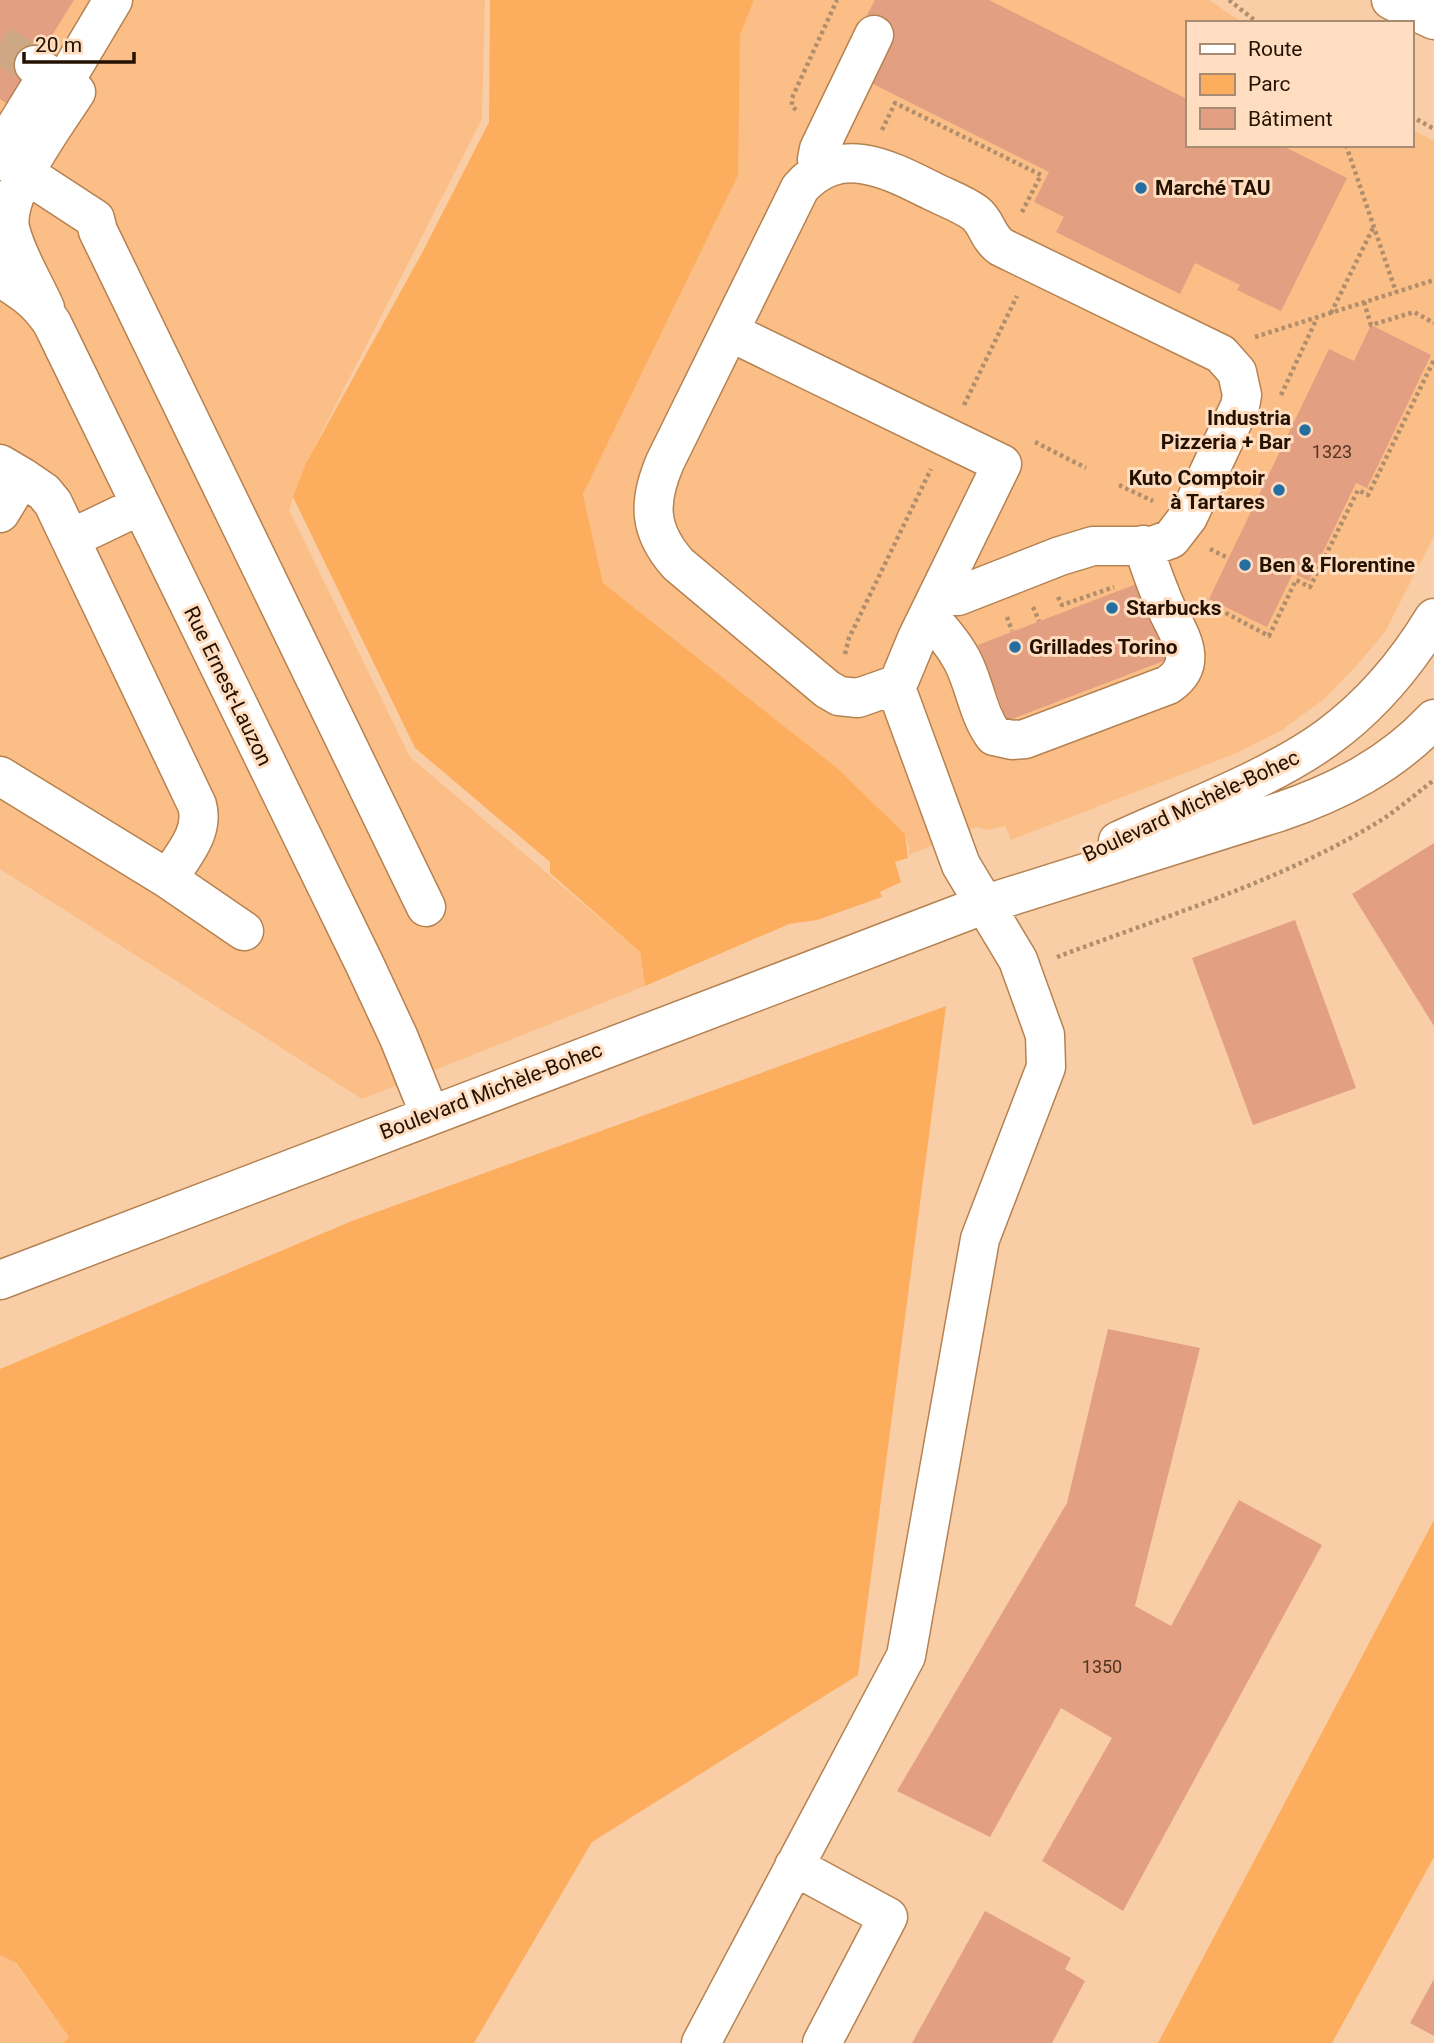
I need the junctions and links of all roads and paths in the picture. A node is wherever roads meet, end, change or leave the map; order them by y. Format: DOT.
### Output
graph roads {
  1 [pos="113,0"];
  2 [pos="838,0"];
  3 [pos="1229,0"];
  4 [pos="1391,0"];
  5 [pos="1434,20"];
  6 [pos="1255,21"];
  7 [pos="874,35"];
  8 [pos="799,113"];
  9 [pos="888,117"];
  10 [pos="1413,117"];
  11 [pos="1434,129"];
  12 [pos="1347,147"];
  13 [pos="8,161"];
  14 [pos="819,170"];
  15 [pos="1016,223"];
  16 [pos="1374,228"];
  17 [pos="0,277"];
  18 [pos="1434,280"];
  19 [pos="1021,290"];
  20 [pos="1396,292"];
  21 [pos="1364,302"];
  22 [pos="1331,313"];
  23 [pos="1317,318"];
  24 [pos="52,323"];
  25 [pos="1434,324"];
  26 [pos="730,332"];
  27 [pos="1246,339"];
  28 [pos="1434,360"];
  29 [pos="1281,396"];
  30 [pos="960,414"];
  31 [pos="1272,414"];
  32 [pos="1293,423"];
  33 [pos="1035,442"];
  34 [pos="932,467"];
  35 [pos="1086,468"];
  36 [pos="11,470"];
  37 [pos="1244,471"];
  38 [pos="1265,481"];
  39 [pos="1119,485"];
  40 [pos="1156,502"];
  41 [pos="139,506"];
  42 [pos="0,513"];
  43 [pos="69,539"];
  44 [pos="1143,545"];
  45 [pos="1207,547"];
  46 [pos="1228,558"];
  47 [pos="1119,585"];
  48 [pos="1201,598"];
  49 [pos="1046,602"];
  50 [pos="933,606"];
  51 [pos="1024,610"];
  52 [pos="1016,614"];
  53 [pos="1434,618"];
  54 [pos="1039,621"];
  55 [pos="1012,631"];
  56 [pos="845,666"];
  57 [pos="895,685"];
  58 [pos="1434,719"];
  59 [pos="0,776"];
  60 [pos="1434,780"];
  61 [pos="168,879"];
  62 [pos="983,905"];
  63 [pos="426,907"];
  64 [pos="244,931"];
  65 [pos="1051,959"];
  66 [pos="430,1115"];
  67 [pos="0,1280"];
  68 [pos="794,1866"];
  69 [pos="701,2043"];
  70 [pos="822,2043"];
  1 -- 13 [label="street"];
  2 -- 8 [label="path"];
  3 -- 6 [label="path"];
  4 -- 5 [label="street"];
  7 -- 14 [label="street"];
  9 -- 15 [label="path"];
  10 -- 11 [label="path"];
  12 -- 16 [label="path"];
  13 -- 24 [label="street"];
  13 -- 63 [label="street"];
  14 -- 26 [label="street"];
  14 -- 44 [label="street"];
  16 -- 20 [label="path"];
  16 -- 22 [label="path"];
  17 -- 24 [label="street, Rue Ernest-Lauzon"];
  18 -- 20 [label="path"];
  19 -- 30 [label="path"];
  20 -- 21 [label="path"];
  21 -- 22 [label="path"];
  21 -- 25 [label="path"];
  22 -- 23 [label="path"];
  23 -- 27 [label="path"];
  23 -- 29 [label="path"];
  24 -- 41 [label="street, Rue Ernest-Lauzon"];
  26 -- 50 [label="street"];
  26 -- 57 [label="street"];
  28 -- 48 [label="path"];
  31 -- 32 [label="path"];
  33 -- 35 [label="path"];
  34 -- 56 [label="path"];
  36 -- 42 [label="street"];
  36 -- 43 [label="street"];
  37 -- 38 [label="path"];
  39 -- 40 [label="path"];
  41 -- 43 [label="street"];
  41 -- 66 [label="street, Rue Ernest-Lauzon"];
  43 -- 61 [label="street"];
  44 -- 50 [label="street"];
  44 -- 50 [label="street"];
  45 -- 46 [label="path"];
  47 -- 49 [label="path"];
  50 -- 57 [label="street"];
  51 -- 54 [label="path"];
  52 -- 55 [label="path"];
  53 -- 62 [label="street, Boulevard Michèle-Bohec"];
  57 -- 62 [label="street"];
  58 -- 62 [label="street, Boulevard Michèle-Bohec"];
  59 -- 61 [label="street"];
  60 -- 65 [label="path"];
  61 -- 64 [label="street"];
  62 -- 66 [label="street, Boulevard Michèle-Bohec"];
  62 -- 68 [label="street"];
  66 -- 67 [label="street, Boulevard Michèle-Bohec"];
  68 -- 69 [label="street"];
  68 -- 70 [label="street"];
}
